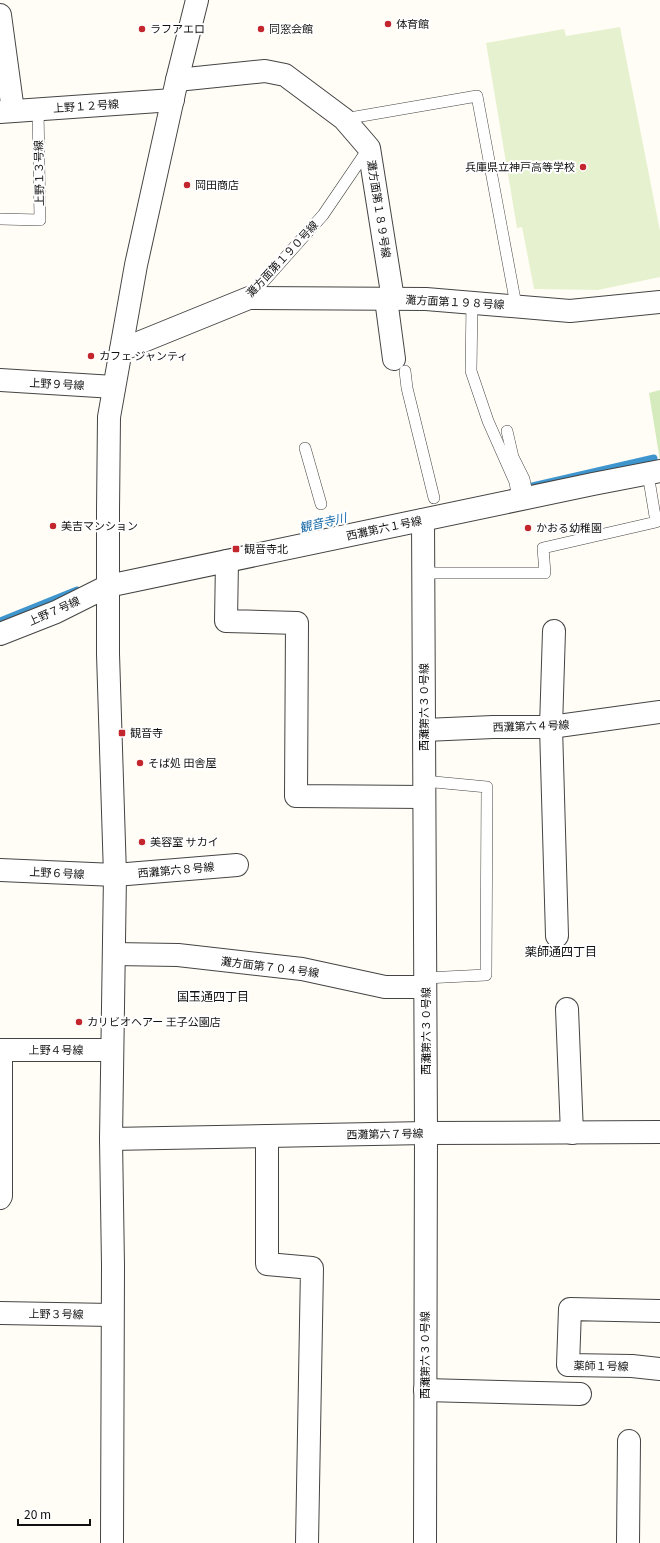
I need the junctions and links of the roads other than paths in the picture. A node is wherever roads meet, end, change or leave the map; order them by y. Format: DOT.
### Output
graph roads {
  1 [pos="197,0"];
  2 [pos="0,15"];
  3 [pos="175,90"];
  4 [pos="38,110"];
  5 [pos="6,112"];
  6 [pos="344,119"];
  7 [pos="369,148"];
  8 [pos="0,219"];
  9 [pos="249,298"];
  10 [pos="390,299"];
  11 [pos="472,302"];
  12 [pos="660,302"];
  13 [pos="516,305"];
  14 [pos="121,350"];
  15 [pos="399,365"];
  16 [pos="0,380"];
  17 [pos="114,387"];
  18 [pos="507,431"];
  19 [pos="305,448"];
  20 [pos="654,472"];
  21 [pos="520,491"];
  22 [pos="434,498"];
  23 [pos="321,504"];
  24 [pos="423,520"];
  25 [pos="227,561"];
  26 [pos="424,574"];
  27 [pos="108,586"];
  28 [pos="554,631"];
  29 [pos="0,634"];
  30 [pos="660,712"];
  31 [pos="551,727"];
  32 [pos="424,730"];
  33 [pos="424,789"];
  34 [pos="237,864"];
  35 [pos="0,870"];
  36 [pos="114,875"];
  37 [pos="557,936"];
  38 [pos="114,954"];
  39 [pos="425,982"];
  40 [pos="567,1009"];
  41 [pos="0,1050"];
  42 [pos="112,1050"];
  43 [pos="660,1132"];
  44 [pos="426,1133"];
  45 [pos="572,1133"];
  46 [pos="267,1136"];
  47 [pos="111,1139"];
  48 [pos="0,1198"];
  49 [pos="660,1311"];
  50 [pos="0,1313"];
  51 [pos="112,1315"];
  52 [pos="660,1370"];
  53 [pos="425,1390"];
  54 [pos="580,1394"];
  55 [pos="629,1442"];
  56 [pos="112,1543"];
  57 [pos="307,1543"];
  58 [pos="425,1543"];
  59 [pos="628,1543"];
  1 -- 3 [label="street"];
  2 -- 5 [label="street"];
  3 -- 4 [label="street, 上野１２号線"];
  3 -- 6 [label="street, 灘方面第１８９号線"];
  3 -- 14 [label="street"];
  4 -- 5 [label="street, 上野１２号線"];
  4 -- 8 [label="lane, 上野１３号線"];
  6 -- 7 [label="street, 灘方面第１８９号線"];
  6 -- 13 [label="lane"];
  7 -- 9 [label="lane, 灘方面第１９０号線"];
  7 -- 10 [label="street, 灘方面第１８９号線"];
  9 -- 10 [label="street, 灘方面第１９８号線"];
  9 -- 14 [label="street, 灘方面第１９０号線"];
  10 -- 11 [label="street, 灘方面第１９８号線"];
  10 -- 15 [label="street, 灘方面第１８９号線"];
  11 -- 13 [label="street, 灘方面第１９８号線"];
  11 -- 21 [label="lane"];
  12 -- 13 [label="street, 灘方面第１９８号線"];
  14 -- 17 [label="street"];
  15 -- 22 [label="lane"];
  16 -- 17 [label="street, 上野９号線"];
  17 -- 27 [label="street"];
  18 -- 21 [label="lane"];
  19 -- 23 [label="lane"];
  20 -- 21 [label="street, 西灘第六１号線"];
  20 -- 26 [label="lane"];
  21 -- 24 [label="street, 西灘第六１号線"];
  24 -- 25 [label="street, 西灘第六１号線"];
  24 -- 26 [label="street, 西灘第六３０号線"];
  25 -- 27 [label="street, 西灘第六１号線"];
  25 -- 33 [label="street"];
  26 -- 32 [label="street, 西灘第六３０号線"];
  27 -- 29 [label="street, 上野７号線"];
  27 -- 36 [label="street"];
  28 -- 31 [label="street"];
  30 -- 31 [label="street, 西灘第六４号線"];
  31 -- 32 [label="street, 西灘第六４号線"];
  31 -- 37 [label="street"];
  32 -- 33 [label="street, 西灘第六３０号線"];
  33 -- 39 [label="street, 西灘第六３０号線"];
  33 -- 39 [label="lane"];
  34 -- 36 [label="street, 西灘第六８号線"];
  35 -- 36 [label="street, 上野６号線"];
  36 -- 38 [label="street"];
  38 -- 39 [label="street, 灘方面第７０４号線"];
  38 -- 42 [label="street"];
  39 -- 44 [label="street, 西灘第六３０号線"];
  40 -- 45 [label="street"];
  41 -- 42 [label="street, 上野４号線"];
  41 -- 48 [label="street"];
  42 -- 47 [label="street"];
  43 -- 45 [label="street, 西灘第六７号線"];
  44 -- 45 [label="street, 西灘第六７号線"];
  44 -- 46 [label="street, 西灘第六７号線"];
  44 -- 53 [label="street, 西灘第六３０号線"];
  46 -- 47 [label="street, 西灘第六７号線"];
  46 -- 57 [label="street"];
  47 -- 51 [label="street"];
  49 -- 52 [label="street, 薬師１号線"];
  50 -- 51 [label="street, 上野３号線"];
  51 -- 56 [label="street"];
  53 -- 54 [label="street"];
  53 -- 58 [label="street, 西灘第六３０号線"];
  55 -- 59 [label="street"];
}
